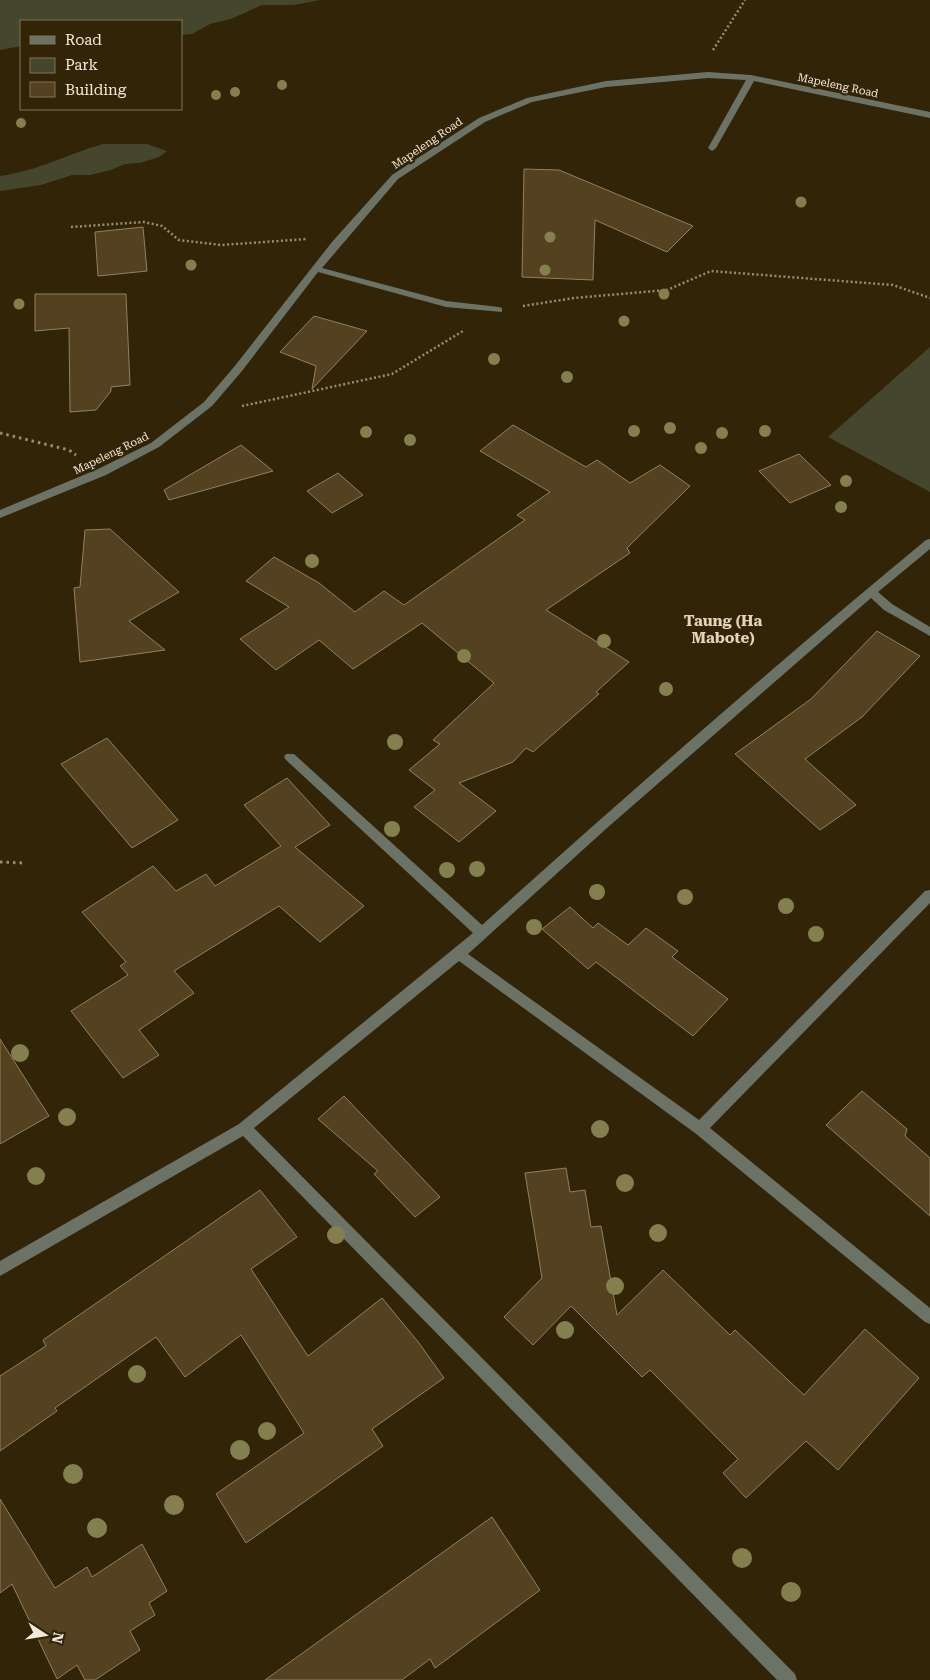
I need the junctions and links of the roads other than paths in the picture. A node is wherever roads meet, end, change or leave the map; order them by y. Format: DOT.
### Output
graph roads {
  1 [pos="751,78"];
  2 [pos="930,115"];
  3 [pos="712,148"];
  4 [pos="316,269"];
  5 [pos="499,310"];
  6 [pos="0,514"];
  7 [pos="930,543"];
  8 [pos="871,592"];
  9 [pos="930,632"];
  10 [pos="290,757"];
  11 [pos="930,895"];
  12 [pos="482,933"];
  13 [pos="459,954"];
  14 [pos="244,1128"];
  15 [pos="700,1129"];
  16 [pos="0,1269"];
  17 [pos="930,1317"];
  18 [pos="789,1680"];
  1 -- 2 [label="street, Mapeleng Road"];
  1 -- 3 [label="street"];
  1 -- 4 [label="street, Mapeleng Road"];
  4 -- 5 [label="street"];
  4 -- 6 [label="street, Mapeleng Road"];
  7 -- 8 [label="street"];
  8 -- 9 [label="street"];
  8 -- 12 [label="street"];
  10 -- 12 [label="street"];
  11 -- 15 [label="street"];
  12 -- 13 [label="street"];
  13 -- 14 [label="street"];
  13 -- 15 [label="street"];
  14 -- 16 [label="street"];
  14 -- 18 [label="street"];
  15 -- 17 [label="street"];
}
